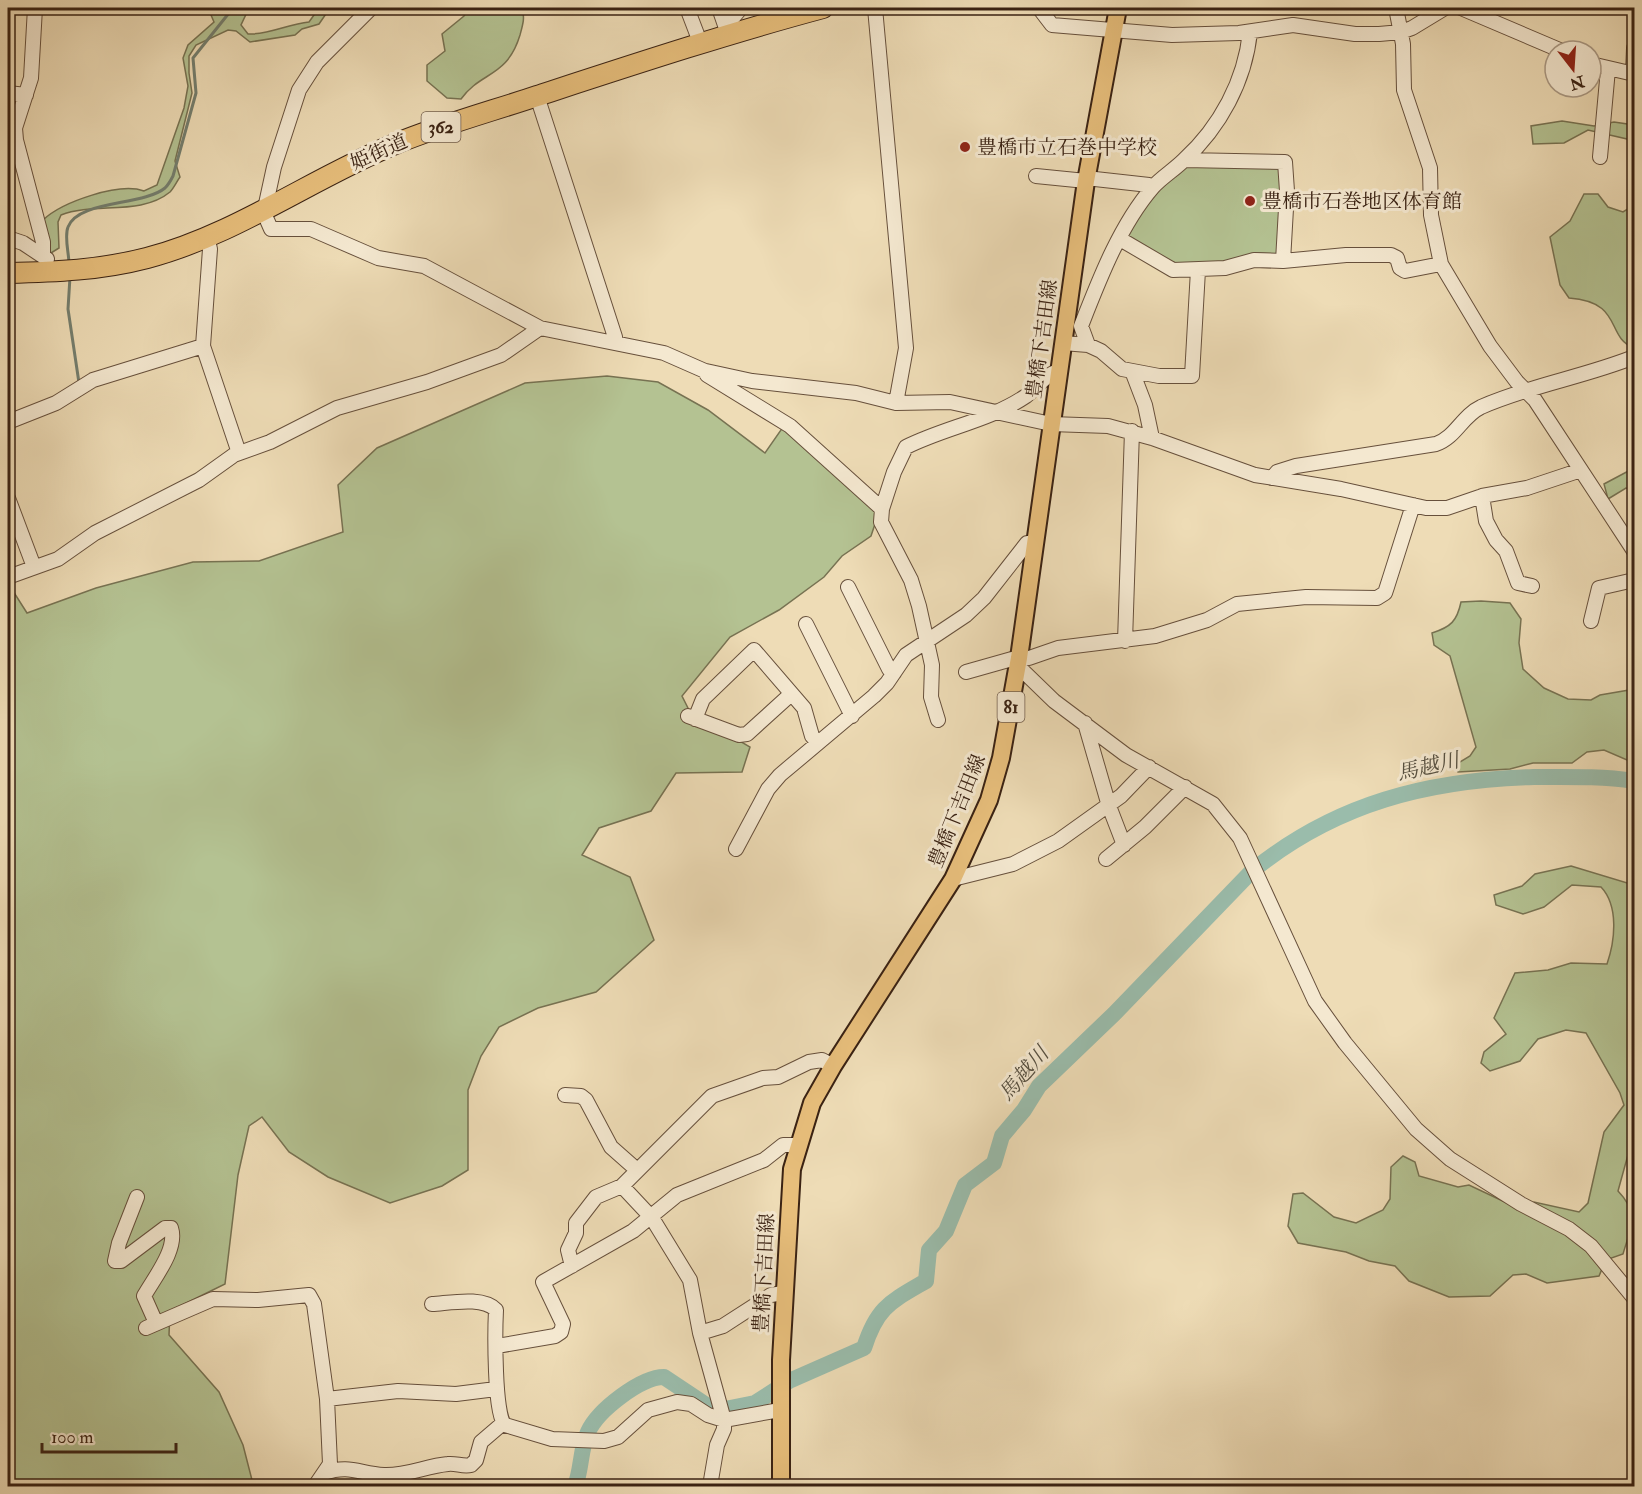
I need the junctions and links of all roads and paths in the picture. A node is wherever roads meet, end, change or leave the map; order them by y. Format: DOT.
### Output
graph roads {
  1 [pos="35,8"];
  2 [pos="371,8"];
  3 [pos="687,8"];
  4 [pos="719,8"];
  5 [pos="741,8"];
  6 [pos="823,8"];
  7 [pos="875,8"];
  8 [pos="1039,8"];
  9 [pos="1118,8"];
  10 [pos="1396,8"];
  11 [pos="1445,8"];
  12 [pos="1461,8"];
  13 [pos="1115,29"];
  14 [pos="727,30"];
  15 [pos="1250,32"];
  16 [pos="1401,32"];
  17 [pos="700,42"];
  18 [pos="1543,43"];
  19 [pos="1634,48"];
  20 [pos="1603,68"];
  21 [pos="1608,69"];
  22 [pos="1634,74"];
  23 [pos="8,93"];
  24 [pos="26,95"];
  25 [pos="537,96"];
  26 [pos="1600,157"];
  27 [pos="1185,160"];
  28 [pos="1036,176"];
  29 [pos="1086,179"];
  30 [pos="1152,188"];
  31 [pos="266,207"];
  32 [pos="207,236"];
  33 [pos="8,238"];
  34 [pos="1120,239"];
  35 [pos="43,254"];
  36 [pos="1282,261"];
  37 [pos="1441,264"];
  38 [pos="1198,270"];
  39 [pos="63,271"];
  40 [pos="8,273"];
  41 [pos="540,328"];
  42 [pos="613,341"];
  43 [pos="1063,343"];
  44 [pos="1088,345"];
  45 [pos="203,346"];
  46 [pos="1635,357"];
  47 [pos="705,371"];
  48 [pos="1059,371"];
  49 [pos="1132,371"];
  50 [pos="1527,390"];
  51 [pos="896,403"];
  52 [pos="999,412"];
  53 [pos="8,422"];
  54 [pos="1052,424"];
  55 [pos="1132,431"];
  56 [pos="1152,438"];
  57 [pos="239,453"];
  58 [pos="1581,470"];
  59 [pos="1272,478"];
  60 [pos="1482,496"];
  61 [pos="8,498"];
  62 [pos="1413,505"];
  63 [pos="882,509"];
  64 [pos="1035,543"];
  65 [pos="1635,551"];
  66 [pos="34,567"];
  67 [pos="8,577"];
  68 [pos="1635,580"];
  69 [pos="1532,586"];
  70 [pos="848,587"];
  71 [pos="1591,621"];
  72 [pos="806,624"];
  73 [pos="927,639"];
  74 [pos="1125,641"];
  75 [pos="1018,663"];
  76 [pos="966,672"];
  77 [pos="894,673"];
  78 [pos="790,695"];
  79 [pos="852,716"];
  80 [pos="938,720"];
  81 [pos="1085,723"];
  82 [pos="818,742"];
  83 [pos="1149,767"];
  84 [pos="1185,787"];
  85 [pos="1109,806"];
  86 [pos="1124,845"];
  87 [pos="736,849"];
  88 [pos="1106,859"];
  89 [pos="953,879"];
  90 [pos="833,1066"];
  91 [pos="565,1095"];
  92 [pos="798,1145"];
  93 [pos="637,1170"];
  94 [pos="622,1186"];
  95 [pos="137,1197"];
  96 [pos="652,1218"];
  97 [pos="572,1266"];
  98 [pos="783,1293"];
  99 [pos="1635,1298"];
  100 [pos="432,1304"];
  101 [pos="700,1333"];
  102 [pos="497,1346"];
  103 [pos="496,1389"];
  104 [pos="327,1399"];
  105 [pos="780,1408"];
  106 [pos="722,1414"];
  107 [pos="502,1424"];
  108 [pos="324,1473"];
  109 [pos="315,1486"];
  110 [pos="710,1486"];
  111 [pos="781,1486"];
  1 -- 24 [label="street"];
  2 -- 31 [label="street"];
  3 -- 17 [label="street"];
  4 -- 14 [label="street"];
  5 -- 14 [label="street"];
  6 -- 14 [label="highway, 姫街道 / 362"];
  7 -- 51 [label="street"];
  8 -- 13 [label="street"];
  9 -- 13 [label="main road, 豊橋下吉田線 / 81"];
  10 -- 16 [label="street"];
  11 -- 16 [label="street"];
  12 -- 18 [label="street"];
  13 -- 15 [label="street"];
  13 -- 29 [label="main road, 豊橋下吉田線 / 81"];
  14 -- 17 [label="highway, 姫街道 / 362"];
  15 -- 16 [label="street"];
  15 -- 27 [label="street"];
  16 -- 37 [label="street"];
  17 -- 25 [label="highway, 姫街道 / 362"];
  19 -- 22 [label="street"];
  20 -- 21 [label="street"];
  21 -- 22 [label="street"];
  21 -- 26 [label="street"];
  23 -- 24 [label="street"];
  24 -- 35 [label="street"];
  25 -- 31 [label="highway, 姫街道 / 362"];
  25 -- 42 [label="street"];
  27 -- 30 [label="street"];
  27 -- 36 [label="street"];
  28 -- 29 [label="street"];
  29 -- 30 [label="street"];
  29 -- 43 [label="main road, 豊橋下吉田線 / 81"];
  30 -- 34 [label="street"];
  31 -- 32 [label="highway, 姫街道 / 362"];
  31 -- 41 [label="street"];
  32 -- 39 [label="highway, 姫街道 / 362"];
  32 -- 45 [label="street"];
  33 -- 35 [label="street"];
  34 -- 38 [label="street"];
  34 -- 44 [label="street"];
  35 -- 39 [label="street"];
  36 -- 37 [label="street"];
  36 -- 38 [label="street"];
  37 -- 50 [label="street"];
  38 -- 49 [label="street"];
  39 -- 40 [label="highway, 姫街道 / 362"];
  41 -- 42 [label="street"];
  41 -- 57 [label="street"];
  42 -- 47 [label="street"];
  43 -- 44 [label="street"];
  43 -- 48 [label="main road, 豊橋下吉田線 / 81"];
  44 -- 49 [label="street"];
  45 -- 53 [label="street"];
  45 -- 57 [label="street"];
  46 -- 50 [label="street"];
  47 -- 51 [label="street"];
  47 -- 63 [label="street"];
  48 -- 52 [label="street"];
  48 -- 54 [label="main road, 豊橋下吉田線 / 81"];
  49 -- 56 [label="street"];
  50 -- 58 [label="street"];
  50 -- 59 [label="street"];
  51 -- 52 [label="street"];
  52 -- 54 [label="street"];
  52 -- 63 [label="street"];
  54 -- 55 [label="street"];
  54 -- 64 [label="main road, 豊橋下吉田線 / 81"];
  55 -- 56 [label="street"];
  55 -- 74 [label="street"];
  56 -- 59 [label="street"];
  57 -- 66 [label="street"];
  58 -- 60 [label="street"];
  58 -- 65 [label="street"];
  59 -- 62 [label="street"];
  60 -- 62 [label="street"];
  60 -- 69 [label="street"];
  61 -- 66 [label="street"];
  62 -- 74 [label="street"];
  63 -- 73 [label="street"];
  64 -- 73 [label="street"];
  64 -- 75 [label="main road, 豊橋下吉田線 / 81"];
  66 -- 67 [label="street"];
  68 -- 71 [label="street"];
  70 -- 77 [label="street"];
  72 -- 79 [label="street"];
  73 -- 77 [label="street"];
  73 -- 80 [label="street"];
  74 -- 75 [label="street"];
  75 -- 76 [label="street"];
  75 -- 81 [label="street"];
  75 -- 89 [label="main road, 豊橋下吉田線 / 81"];
  77 -- 79 [label="street"];
  78 -- 78 [label="street"];
  78 -- 82 [label="street"];
  79 -- 82 [label="street"];
  81 -- 83 [label="street"];
  81 -- 85 [label="street"];
  82 -- 87 [label="street"];
  83 -- 84 [label="street"];
  83 -- 85 [label="street"];
  84 -- 86 [label="street"];
  84 -- 99 [label="street"];
  85 -- 86 [label="street"];
  85 -- 89 [label="street"];
  86 -- 88 [label="street"];
  89 -- 90 [label="main road, 豊橋下吉田線 / 81"];
  90 -- 92 [label="main road, 豊橋下吉田線 / 81"];
  90 -- 93 [label="street"];
  91 -- 93 [label="street"];
  92 -- 96 [label="street"];
  92 -- 98 [label="main road, 豊橋下吉田線 / 81"];
  93 -- 94 [label="street"];
  94 -- 96 [label="street"];
  94 -- 97 [label="street"];
  95 -- 104 [label="street"];
  96 -- 97 [label="street"];
  96 -- 101 [label="street"];
  97 -- 102 [label="street"];
  98 -- 101 [label="street"];
  98 -- 105 [label="main road, 豊橋下吉田線 / 81"];
  100 -- 102 [label="street"];
  101 -- 106 [label="street"];
  102 -- 103 [label="street"];
  103 -- 104 [label="street"];
  103 -- 107 [label="street"];
  104 -- 108 [label="street"];
  105 -- 106 [label="street"];
  105 -- 111 [label="main road, 豊橋下吉田線 / 81"];
  106 -- 107 [label="street"];
  106 -- 110 [label="street"];
  107 -- 108 [label="street"];
  108 -- 109 [label="street"];
}
